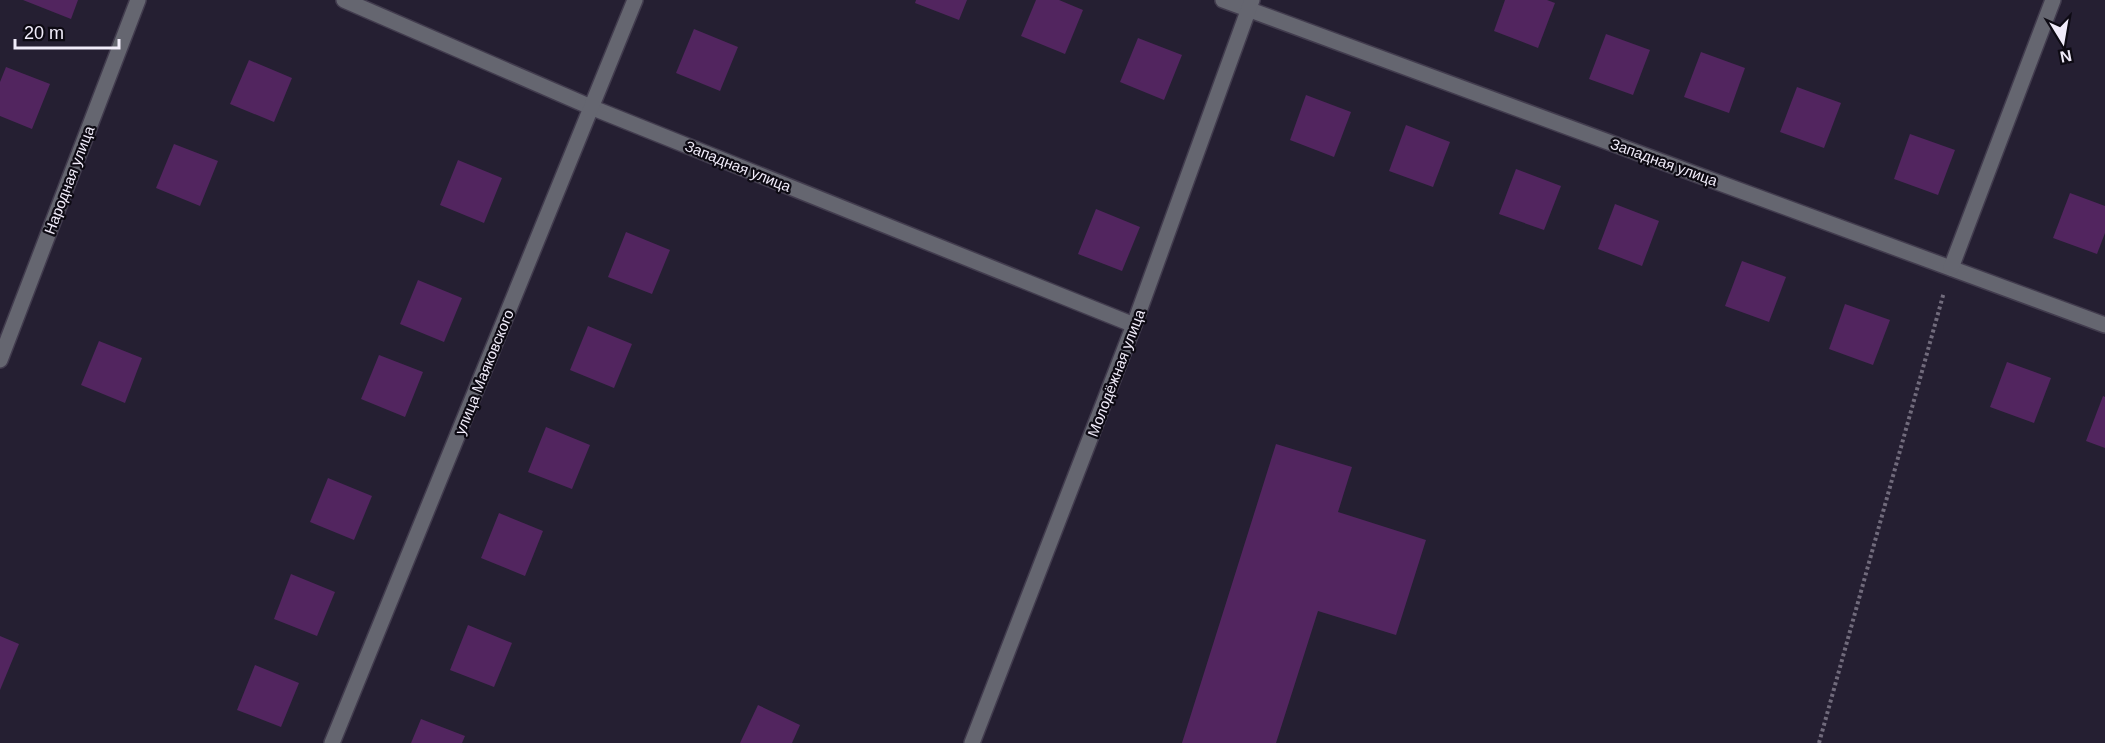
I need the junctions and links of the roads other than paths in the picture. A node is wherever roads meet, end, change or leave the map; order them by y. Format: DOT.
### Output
graph roads {
  1 [pos="138,0"];
  2 [pos="344,0"];
  3 [pos="635,0"];
  4 [pos="1223,0"];
  5 [pos="2053,0"];
  6 [pos="1250,5"];
  7 [pos="592,108"];
  8 [pos="1951,268"];
  9 [pos="1134,325"];
  10 [pos="2105,325"];
  11 [pos="0,360"];
  12 [pos="332,743"];
  13 [pos="972,743"];
  1 -- 11 [label="street, Народная улица"];
  2 -- 7 [label="street, Западная улица"];
  3 -- 7 [label="street, улица Маяковского"];
  4 -- 6 [label="street, Западная улица"];
  5 -- 8 [label="street"];
  6 -- 8 [label="street, Западная улица"];
  6 -- 9 [label="street, Молодёжная улица"];
  7 -- 9 [label="street, Западная улица"];
  7 -- 12 [label="street, улица Маяковского"];
  8 -- 10 [label="street, Западная улица"];
  9 -- 13 [label="street, Молодёжная улица"];
}
